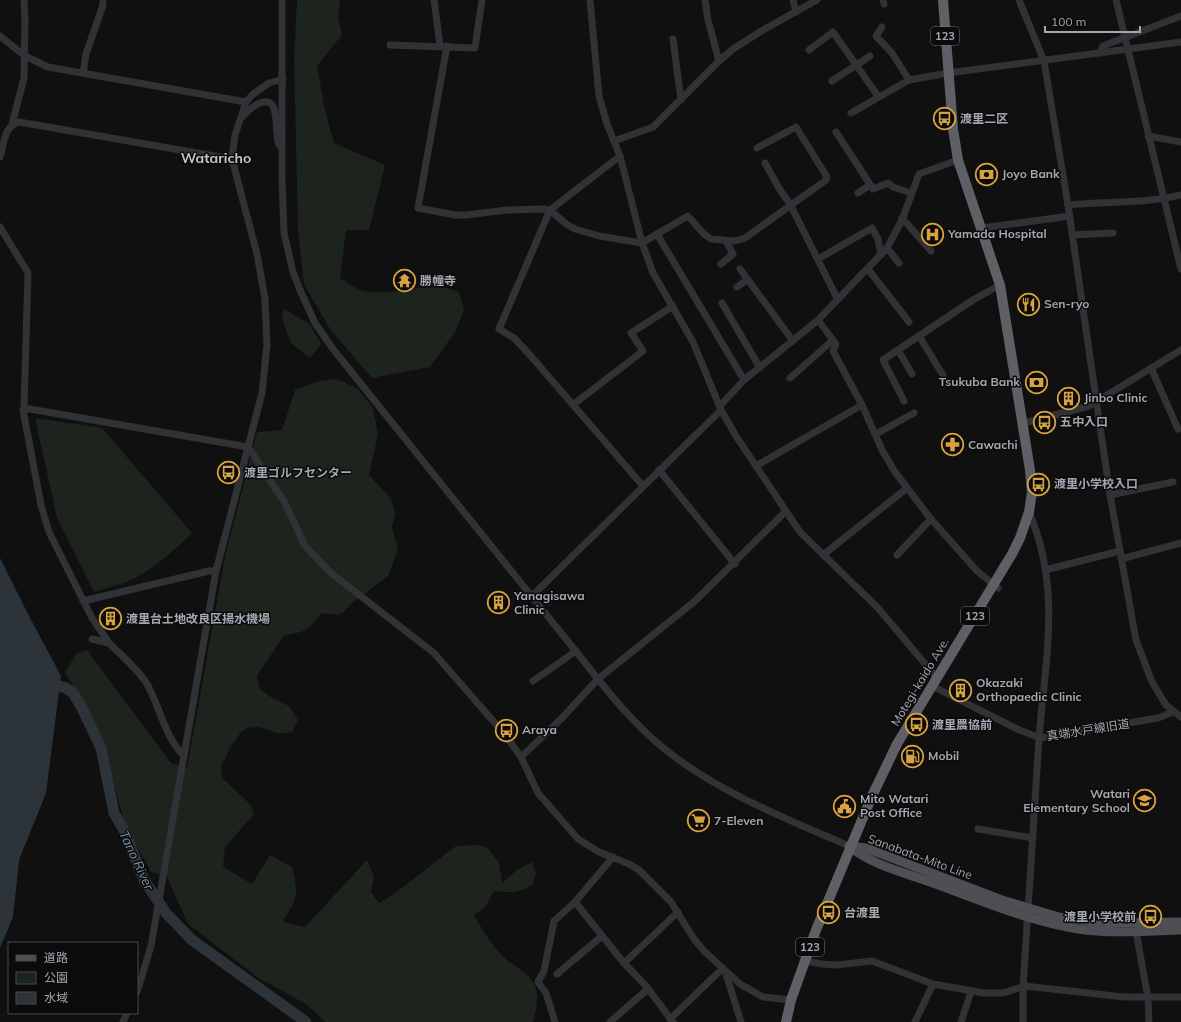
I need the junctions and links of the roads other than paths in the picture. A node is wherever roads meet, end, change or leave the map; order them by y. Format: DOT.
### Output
graph roads {
  1 [pos="24,0"];
  2 [pos="103,0"];
  3 [pos="282,0"];
  4 [pos="434,0"];
  5 [pos="482,0"];
  6 [pos="590,0"];
  7 [pos="705,0"];
  8 [pos="793,0"];
  9 [pos="943,0"];
  10 [pos="1019,0"];
  11 [pos="1116,0"];
  12 [pos="815,1"];
  13 [pos="796,12"];
  14 [pos="1181,16"];
  15 [pos="882,27"];
  16 [pos="0,36"];
  17 [pos="1125,37"];
  18 [pos="673,39"];
  19 [pos="1181,42"];
  20 [pos="390,44"];
  21 [pos="444,46"];
  22 [pos="809,50"];
  23 [pos="1127,50"];
  24 [pos="1100,53"];
  25 [pos="25,56"];
  26 [pos="870,56"];
  27 [pos="718,61"];
  28 [pos="1044,61"];
  29 [pos="856,65"];
  30 [pos="948,72"];
  31 [pos="83,73"];
  32 [pos="282,79"];
  33 [pos="909,80"];
  34 [pos="832,82"];
  35 [pos="878,96"];
  36 [pos="681,100"];
  37 [pos="246,102"];
  38 [pos="851,113"];
  39 [pos="240,119"];
  40 [pos="12,124"];
  41 [pos="836,132"];
  42 [pos="1148,136"];
  43 [pos="614,141"];
  44 [pos="1181,142"];
  45 [pos="757,148"];
  46 [pos="620,156"];
  47 [pos="0,157"];
  48 [pos="283,157"];
  49 [pos="232,159"];
  50 [pos="958,160"];
  51 [pos="765,163"];
  52 [pos="870,185"];
  53 [pos="858,193"];
  54 [pos="911,193"];
  55 [pos="1181,195"];
  56 [pos="1164,199"];
  57 [pos="790,204"];
  58 [pos="1068,205"];
  59 [pos="550,210"];
  60 [pos="1070,216"];
  61 [pos="902,218"];
  62 [pos="0,227"];
  63 [pos="982,228"];
  64 [pos="1113,233"];
  65 [pos="657,234"];
  66 [pos="1072,234"];
  67 [pos="726,241"];
  68 [pos="642,243"];
  69 [pos="887,248"];
  70 [pos="931,251"];
  71 [pos="881,254"];
  72 [pos="818,259"];
  73 [pos="899,263"];
  74 [pos="720,264"];
  75 [pos="740,269"];
  76 [pos="868,269"];
  77 [pos="1181,269"];
  78 [pos="748,280"];
  79 [pos="1000,285"];
  80 [pos="737,287"];
  81 [pos="837,298"];
  82 [pos="722,303"];
  83 [pos="673,306"];
  84 [pos="818,320"];
  85 [pos="909,322"];
  86 [pos="919,336"];
  87 [pos="833,340"];
  88 [pos="793,341"];
  89 [pos="898,350"];
  90 [pos="1181,350"];
  91 [pos="760,368"];
  92 [pos="1151,368"];
  93 [pos="912,374"];
  94 [pos="943,375"];
  95 [pos="790,378"];
  96 [pos="744,380"];
  97 [pos="904,401"];
  98 [pos="1096,402"];
  99 [pos="574,404"];
  100 [pos="862,405"];
  101 [pos="24,408"];
  102 [pos="720,408"];
  103 [pos="914,413"];
  104 [pos="1024,423"];
  105 [pos="1178,429"];
  106 [pos="876,434"];
  107 [pos="248,447"];
  108 [pos="756,466"];
  109 [pos="659,470"];
  110 [pos="1173,482"];
  111 [pos="643,486"];
  112 [pos="907,488"];
  113 [pos="1110,495"];
  114 [pos="786,511"];
  115 [pos="1029,512"];
  116 [pos="931,519"];
  117 [pos="1181,543"];
  118 [pos="1120,551"];
  119 [pos="823,555"];
  120 [pos="896,555"];
  121 [pos="1121,559"];
  122 [pos="735,564"];
  123 [pos="1046,570"];
  124 [pos="216,571"];
  125 [pos="996,586"];
  126 [pos="532,596"];
  127 [pos="84,601"];
  128 [pos="92,639"];
  129 [pos="109,643"];
  130 [pos="576,651"];
  131 [pos="598,679"];
  132 [pos="533,681"];
  133 [pos="935,682"];
  134 [pos="1173,712"];
  135 [pos="1181,717"];
  136 [pos="1040,738"];
  137 [pos="184,756"];
  138 [pos="521,757"];
  139 [pos="978,829"];
  140 [pos="1033,838"];
  141 [pos="849,846"];
  142 [pos="613,857"];
  143 [pos="576,902"];
  144 [pos="678,912"];
  145 [pos="1028,913"];
  146 [pos="1181,922"];
  147 [pos="1181,930"];
  148 [pos="1136,931"];
  149 [pos="602,936"];
  150 [pos="805,961"];
  151 [pos="624,963"];
  152 [pos="725,971"];
  153 [pos="557,974"];
  154 [pos="934,984"];
  155 [pos="1023,987"];
  156 [pos="138,989"];
  157 [pos="648,989"];
  158 [pos="972,992"];
  159 [pos="1181,997"];
  160 [pos="1148,998"];
  161 [pos="791,1000"];
  162 [pos="672,1020"];
  163 [pos="555,1022"];
  164 [pos="610,1022"];
  165 [pos="741,1022"];
  166 [pos="786,1022"];
  167 [pos="915,1022"];
  168 [pos="961,1022"];
  169 [pos="1023,1022"];
  170 [pos="1150,1022"];
  1 -- 25 [label="street"];
  2 -- 31 [label="street"];
  3 -- 32 [label="street"];
  4 -- 21 [label="street"];
  5 -- 21 [label="street"];
  6 -- 43 [label="street"];
  7 -- 27 [label="street"];
  8 -- 13 [label="street"];
  9 -- 30 [label="highway, Motegi-kaido Ave. / 123"];
  10 -- 28 [label="street"];
  11 -- 17 [label="street"];
  12 -- 13 [label="street"];
  13 -- 27 [label="street"];
  14 -- 17 [label="street"];
  15 -- 33 [label="street"];
  16 -- 25 [label="street"];
  17 -- 23 [label="street"];
  17 -- 24 [label="street"];
  18 -- 36 [label="street"];
  19 -- 23 [label="street"];
  20 -- 21 [label="street"];
  21 -- 59 [label="street"];
  22 -- 29 [label="street"];
  23 -- 24 [label="street"];
  23 -- 42 [label="street"];
  24 -- 28 [label="street"];
  25 -- 31 [label="street"];
  25 -- 40 [label="street"];
  26 -- 29 [label="street"];
  27 -- 36 [label="street"];
  28 -- 30 [label="street"];
  28 -- 58 [label="street"];
  29 -- 34 [label="street"];
  29 -- 35 [label="street"];
  30 -- 33 [label="street"];
  30 -- 50 [label="highway, Motegi-kaido Ave. / 123"];
  31 -- 37 [label="street"];
  32 -- 37 [label="street"];
  32 -- 48 [label="street"];
  33 -- 35 [label="street"];
  35 -- 38 [label="street"];
  36 -- 43 [label="street"];
  37 -- 39 [label="street"];
  39 -- 48 [label="street"];
  39 -- 49 [label="street"];
  40 -- 47 [label="street"];
  40 -- 49 [label="street"];
  41 -- 52 [label="street"];
  42 -- 44 [label="street"];
  42 -- 56 [label="street"];
  43 -- 46 [label="street"];
  45 -- 57 [label="street"];
  46 -- 59 [label="street"];
  46 -- 68 [label="street"];
  48 -- 126 [label="street"];
  49 -- 107 [label="street"];
  50 -- 54 [label="street"];
  50 -- 63 [label="highway, Motegi-kaido Ave. / 123"];
  51 -- 57 [label="street"];
  52 -- 53 [label="street"];
  52 -- 54 [label="street"];
  54 -- 61 [label="street"];
  55 -- 56 [label="street"];
  56 -- 58 [label="street"];
  56 -- 77 [label="street"];
  57 -- 67 [label="street"];
  57 -- 72 [label="street"];
  58 -- 60 [label="street"];
  59 -- 68 [label="street"];
  59 -- 99 [label="street"];
  60 -- 63 [label="street"];
  60 -- 66 [label="street"];
  61 -- 69 [label="street"];
  61 -- 70 [label="street"];
  62 -- 101 [label="street"];
  63 -- 79 [label="highway, Motegi-kaido Ave. / 123"];
  64 -- 66 [label="street"];
  65 -- 67 [label="street"];
  65 -- 68 [label="street"];
  65 -- 96 [label="street"];
  66 -- 98 [label="street"];
  67 -- 74 [label="street"];
  68 -- 83 [label="street"];
  69 -- 71 [label="street"];
  69 -- 73 [label="street"];
  71 -- 72 [label="street"];
  71 -- 76 [label="street"];
  72 -- 81 [label="street"];
  75 -- 78 [label="street"];
  76 -- 81 [label="street"];
  76 -- 85 [label="street"];
  78 -- 80 [label="street"];
  78 -- 88 [label="street"];
  79 -- 86 [label="street"];
  79 -- 104 [label="highway, Motegi-kaido Ave. / 123"];
  81 -- 84 [label="street"];
  82 -- 91 [label="street"];
  83 -- 99 [label="street"];
  83 -- 102 [label="street"];
  84 -- 87 [label="street"];
  84 -- 88 [label="street"];
  86 -- 89 [label="street"];
  86 -- 94 [label="street"];
  87 -- 95 [label="street"];
  87 -- 100 [label="street"];
  88 -- 91 [label="street"];
  89 -- 93 [label="street"];
  89 -- 97 [label="street"];
  90 -- 92 [label="street"];
  91 -- 96 [label="street"];
  92 -- 98 [label="street"];
  92 -- 105 [label="street"];
  96 -- 102 [label="street"];
  98 -- 104 [label="street"];
  98 -- 113 [label="street"];
  99 -- 111 [label="street"];
  100 -- 106 [label="street"];
  100 -- 108 [label="street"];
  101 -- 107 [label="street"];
  101 -- 127 [label="street"];
  102 -- 108 [label="street"];
  102 -- 109 [label="street"];
  103 -- 106 [label="street"];
  104 -- 115 [label="highway, Motegi-kaido Ave. / 123"];
  106 -- 112 [label="street"];
  107 -- 124 [label="street"];
  107 -- 138 [label="street"];
  108 -- 114 [label="street"];
  109 -- 111 [label="street"];
  109 -- 122 [label="street"];
  110 -- 113 [label="street"];
  111 -- 126 [label="street"];
  112 -- 116 [label="street"];
  112 -- 119 [label="street"];
  113 -- 118 [label="street"];
  114 -- 119 [label="street"];
  114 -- 122 [label="street"];
  115 -- 123 [label="street"];
  115 -- 125 [label="highway, Motegi-kaido Ave. / 123"];
  116 -- 120 [label="street"];
  116 -- 125 [label="street"];
  117 -- 121 [label="street"];
  118 -- 121 [label="street"];
  118 -- 123 [label="street"];
  119 -- 133 [label="street"];
  121 -- 134 [label="street"];
  122 -- 131 [label="street"];
  123 -- 136 [label="street"];
  124 -- 127 [label="street"];
  124 -- 137 [label="street"];
  125 -- 133 [label="highway, Motegi-kaido Ave. / 123"];
  126 -- 130 [label="street"];
  127 -- 129 [label="street"];
  128 -- 129 [label="street"];
  129 -- 137 [label="street"];
  130 -- 131 [label="street"];
  130 -- 132 [label="street"];
  131 -- 138 [label="street"];
  131 -- 141 [label="street"];
  133 -- 136 [label="street, 真端水戸線旧道"];
  133 -- 141 [label="highway, Motegi-kaido Ave. / 123"];
  134 -- 135 [label="street"];
  134 -- 136 [label="street, 真端水戸線旧道"];
  136 -- 140 [label="street"];
  137 -- 156 [label="street"];
  138 -- 142 [label="street"];
  139 -- 140 [label="street"];
  140 -- 145 [label="street"];
  141 -- 145 [label="main road, Sanabata-Mito Line"];
  141 -- 150 [label="highway, Motegi-kaido Ave. / 123"];
  142 -- 143 [label="street"];
  142 -- 144 [label="street"];
  143 -- 149 [label="street"];
  143 -- 163 [label="street"];
  144 -- 151 [label="street"];
  144 -- 152 [label="street"];
  145 -- 146 [label="main road, Sanabata-Mito Line"];
  145 -- 148 [label="main road, Sanabata-Mito Line"];
  145 -- 155 [label="street"];
  147 -- 148 [label="main road, Sanabata-Mito Line"];
  148 -- 160 [label="street"];
  149 -- 151 [label="street"];
  149 -- 153 [label="street"];
  150 -- 154 [label="street"];
  150 -- 161 [label="highway, Motegi-kaido Ave. / 123"];
  151 -- 157 [label="street"];
  152 -- 161 [label="street"];
  152 -- 162 [label="street"];
  152 -- 165 [label="street"];
  154 -- 158 [label="street"];
  154 -- 167 [label="street"];
  155 -- 158 [label="street"];
  155 -- 160 [label="street"];
  155 -- 169 [label="street"];
  157 -- 162 [label="street"];
  157 -- 164 [label="street"];
  158 -- 168 [label="street"];
  159 -- 160 [label="street"];
  160 -- 170 [label="street"];
  161 -- 166 [label="highway, Motegi-kaido Ave. / 123"];
}
